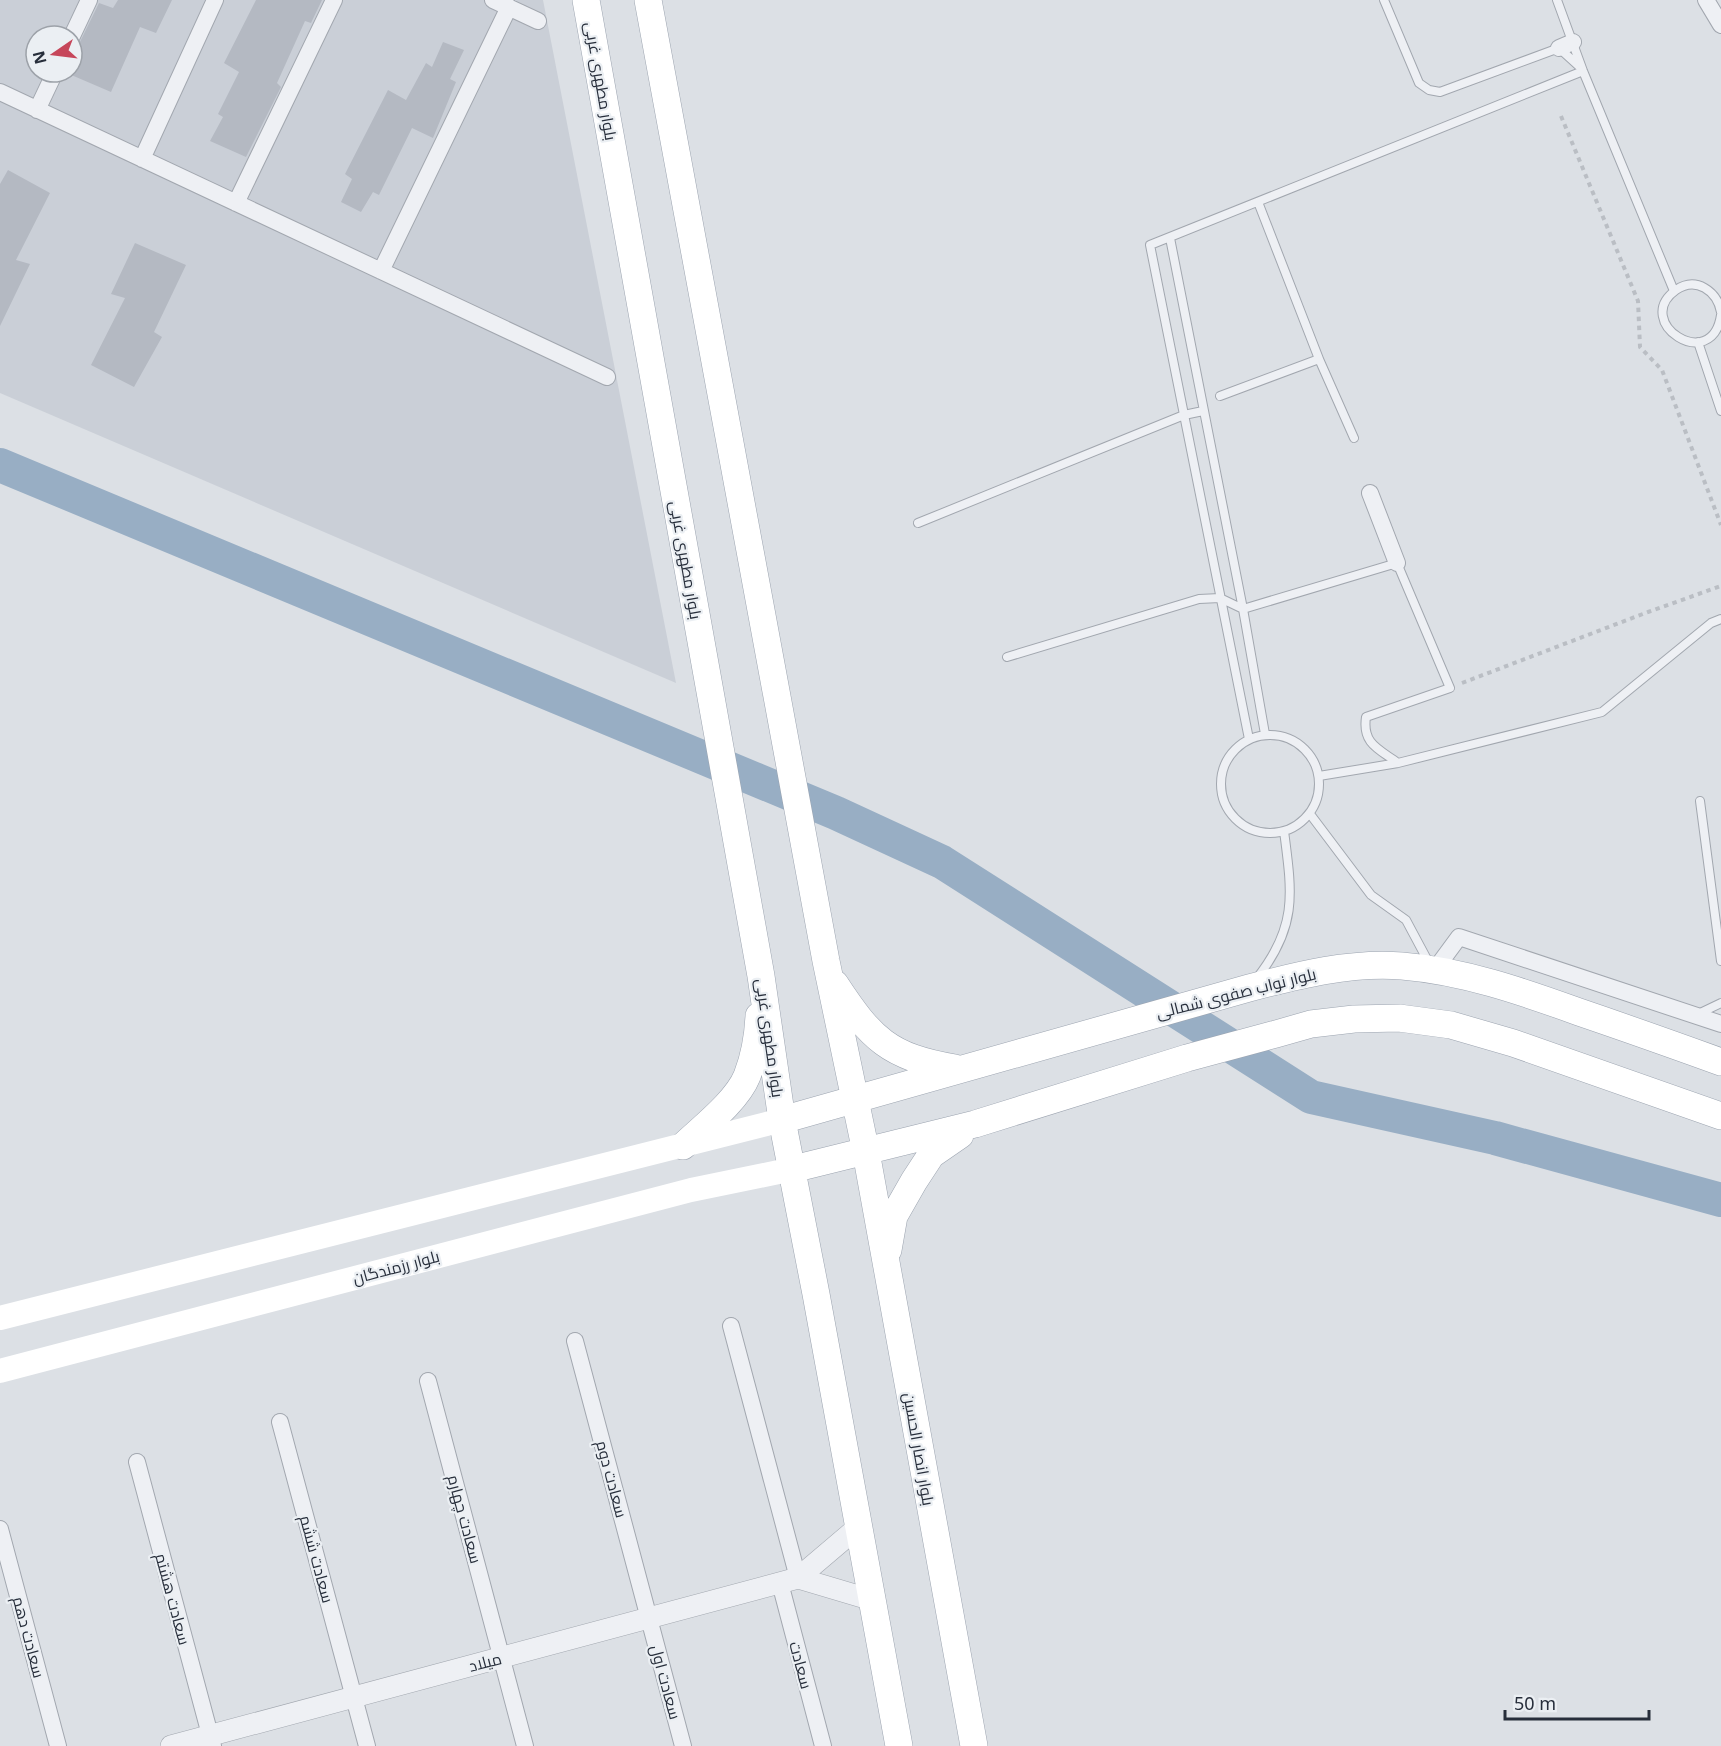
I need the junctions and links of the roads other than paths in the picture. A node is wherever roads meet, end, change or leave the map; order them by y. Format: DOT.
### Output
graph roads {
  1 [pos="89,0"];
  2 [pos="215,0"];
  3 [pos="334,0"];
  4 [pos="493,0"];
  5 [pos="586,0"];
  6 [pos="648,0"];
  7 [pos="1384,0"];
  8 [pos="1557,0"];
  9 [pos="1706,0"];
  10 [pos="509,7"];
  11 [pos="538,21"];
  12 [pos="78,24"];
  13 [pos="1721,25"];
  14 [pos="1566,45"];
  15 [pos="1583,71"];
  16 [pos="49,84"];
  17 [pos="0,92"];
  18 [pos="37,110"];
  19 [pos="142,159"];
  20 [pos="1258,202"];
  21 [pos="236,203"];
  22 [pos="1170,238"];
  23 [pos="381,271"];
  24 [pos="1674,291"];
  25 [pos="1721,308"];
  26 [pos="1698,342"];
  27 [pos="1319,359"];
  28 [pos="607,377"];
  29 [pos="1220,396"];
  30 [pos="1203,411"];
  31 [pos="1721,411"];
  32 [pos="1184,415"];
  33 [pos="1354,438"];
  34 [pos="1370,493"];
  35 [pos="918,523"];
  36 [pos="1397,563"];
  37 [pos="1220,598"];
  38 [pos="1243,609"];
  39 [pos="1721,619"];
  40 [pos="1007,657"];
  41 [pos="1265,734"];
  42 [pos="1249,739"];
  43 [pos="1398,763"];
  44 [pos="1319,776"];
  45 [pos="1700,801"];
  46 [pos="1310,814"];
  47 [pos="1284,831"];
  48 [pos="1721,961"];
  49 [pos="1434,971"];
  50 [pos="830,975"];
  51 [pos="761,976"];
  52 [pos="1249,988"];
  53 [pos="1721,1003"];
  54 [pos="1694,1015"];
  55 [pos="1721,1024"];
  56 [pos="1721,1062"];
  57 [pos="962,1069"];
  58 [pos="854,1098"];
  59 [pos="1721,1116"];
  60 [pos="782,1120"];
  61 [pos="975,1124"];
  62 [pos="683,1146"];
  63 [pos="866,1152"];
  64 [pos="793,1169"];
  65 [pos="889,1284"];
  66 [pos="0,1318"];
  67 [pos="731,1326"];
  68 [pos="575,1341"];
  69 [pos="0,1371"];
  70 [pos="428,1381"];
  71 [pos="280,1422"];
  72 [pos="137,1462"];
  73 [pos="858,1527"];
  74 [pos="0,1529"];
  75 [pos="789,1581"];
  76 [pos="872,1600"];
  77 [pos="649,1618"];
  78 [pos="501,1658"];
  79 [pos="354,1697"];
  80 [pos="211,1741"];
  81 [pos="58,1746"];
  82 [pos="171,1746"];
  83 [pos="367,1746"];
  84 [pos="525,1746"];
  85 [pos="683,1746"];
  86 [pos="823,1746"];
  87 [pos="899,1746"];
  88 [pos="974,1746"];
  1 -- 12 [label="street"];
  2 -- 19 [label="street"];
  3 -- 21 [label="street"];
  4 -- 10 [label="street"];
  5 -- 51 [label="main road, بلوار مطهری غربی"];
  6 -- 50 [label="main road"];
  7 -- 14 [label="lane"];
  8 -- 14 [label="lane"];
  9 -- 13 [label="street"];
  10 -- 11 [label="street"];
  10 -- 23 [label="street"];
  14 -- 15 [label="lane"];
  14 -- 15 [label="lane"];
  15 -- 20 [label="lane"];
  15 -- 24 [label="lane"];
  16 -- 18 [label="street"];
  17 -- 18 [label="street"];
  18 -- 19 [label="street"];
  19 -- 21 [label="street"];
  20 -- 22 [label="lane"];
  20 -- 27 [label="lane"];
  21 -- 23 [label="street"];
  22 -- 30 [label="lane"];
  22 -- 32 [label="lane"];
  23 -- 28 [label="street"];
  24 -- 25 [label="lane"];
  24 -- 26 [label="lane"];
  25 -- 26 [label="lane"];
  26 -- 31 [label="lane"];
  27 -- 29 [label="lane"];
  27 -- 33 [label="lane"];
  30 -- 32 [label="lane"];
  30 -- 38 [label="lane"];
  32 -- 35 [label="lane"];
  32 -- 37 [label="lane"];
  34 -- 36 [label="street"];
  36 -- 38 [label="lane"];
  36 -- 43 [label="lane"];
  37 -- 38 [label="lane"];
  37 -- 40 [label="lane"];
  37 -- 42 [label="lane"];
  38 -- 41 [label="lane"];
  39 -- 43 [label="lane"];
  41 -- 42 [label="lane"];
  41 -- 44 [label="lane"];
  42 -- 47 [label="lane"];
  43 -- 44 [label="lane"];
  44 -- 46 [label="lane"];
  45 -- 48 [label="lane"];
  46 -- 47 [label="lane"];
  46 -- 49 [label="lane"];
  47 -- 52 [label="lane"];
  49 -- 52 [label="main road, بلوار نواب صفوی شمالی"];
  49 -- 54 [label="street"];
  49 -- 56 [label="main road, بلوار نواب صفوی شمالی"];
  50 -- 57 [label="main road"];
  50 -- 58 [label="main road"];
  51 -- 60 [label="main road, بلوار مطهری غربی"];
  51 -- 62 [label="main road"];
  52 -- 57 [label="main road, بلوار نواب صفوی شمالی"];
  53 -- 54 [label="lane"];
  54 -- 55 [label="street"];
  57 -- 58 [label="main road, بلوار نواب صفوی شمالی"];
  58 -- 60 [label="main road, بلوار نواب صفوی شمالی"];
  58 -- 63 [label="main road, بلوار انصار الحسین"];
  59 -- 61 [label="main road"];
  60 -- 62 [label="main road"];
  60 -- 64 [label="main road, بلوار مطهری غربی"];
  61 -- 63 [label="main road"];
  61 -- 65 [label="main road"];
  62 -- 66 [label="main road"];
  63 -- 64 [label="main road"];
  63 -- 65 [label="main road, بلوار انصار الحسین"];
  64 -- 69 [label="main road, بلوار رزمندگان"];
  64 -- 73 [label="main road"];
  65 -- 88 [label="main road, بلوار انصار الحسین"];
  67 -- 75 [label="street, سعادت"];
  68 -- 77 [label="street, سعادت دوم"];
  70 -- 78 [label="street, سعادت چهارم"];
  71 -- 79 [label="street, سعادت ششم"];
  72 -- 80 [label="street, سعادت هشتم"];
  73 -- 75 [label="street"];
  73 -- 76 [label="main road"];
  74 -- 81 [label="street, سعادت دهم"];
  75 -- 76 [label="street"];
  75 -- 77 [label="street, میلاد"];
  75 -- 86 [label="street, سعادت"];
  76 -- 87 [label="main road"];
  77 -- 78 [label="street, میلاد"];
  77 -- 85 [label="street, سعادت اول"];
  78 -- 79 [label="street, میلاد"];
  78 -- 84 [label="street, سعادت چهارم"];
  79 -- 80 [label="street, میلاد"];
  79 -- 83 [label="street, سعادت ششم"];
  80 -- 82 [label="street, میلاد"];
}
